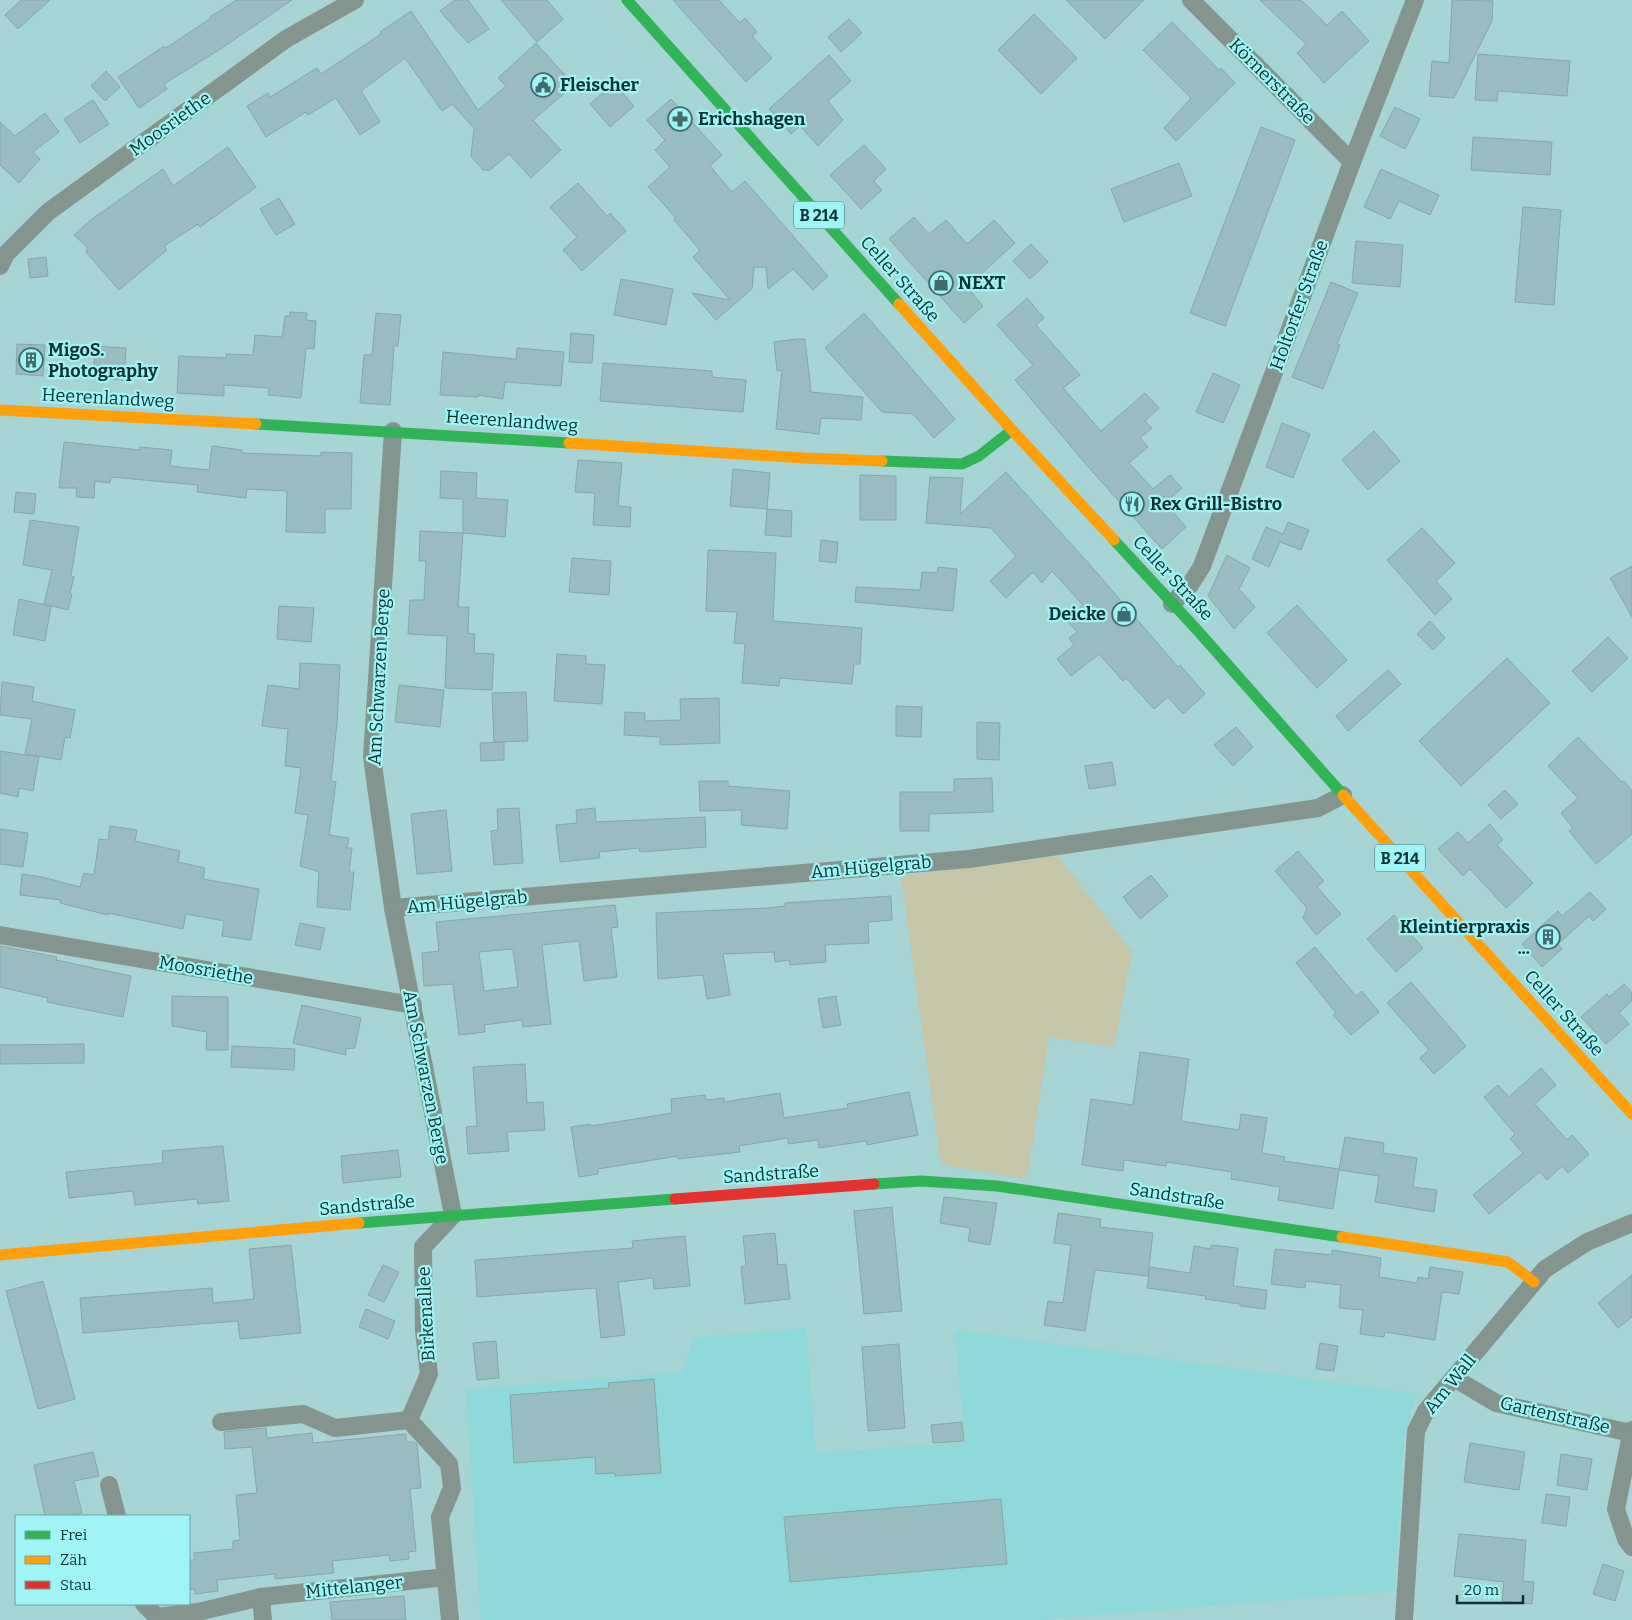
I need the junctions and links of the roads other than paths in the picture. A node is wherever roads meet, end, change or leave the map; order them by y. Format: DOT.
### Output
graph roads {
  1 [pos="355,0"];
  2 [pos="627,0"];
  3 [pos="1191,0"];
  4 [pos="1415,0"];
  5 [pos="1352,162"];
  6 [pos="0,266"];
  7 [pos="0,410"];
  8 [pos="1012,430"];
  9 [pos="393,431"];
  10 [pos="1172,604"];
  11 [pos="1343,795"];
  12 [pos="393,908"];
  13 [pos="0,935"];
  14 [pos="413,1005"];
  15 [pos="1632,1114"];
  16 [pos="453,1216"];
  17 [pos="1632,1224"];
  18 [pos="0,1255"];
  19 [pos="1534,1282"];
  20 [pos="1454,1378"];
  21 [pos="409,1420"];
  22 [pos="220,1422"];
  23 [pos="1631,1431"];
  24 [pos="108,1485"];
  25 [pos="117,1515"];
  26 [pos="1632,1547"];
  27 [pos="446,1577"];
  28 [pos="262,1597"];
  29 [pos="145,1605"];
  30 [pos="204,1616"];
  31 [pos="157,1619"];
  32 [pos="263,1620"];
  33 [pos="450,1620"];
  34 [pos="1404,1620"];
  1 -- 6 [label="street, Moosriethe"];
  2 -- 8 [label="street, Celler Straße / B 214"];
  3 -- 5 [label="street, Körnerstraße"];
  4 -- 5 [label="street, Holtorfer Straße"];
  5 -- 10 [label="street, Holtorfer Straße"];
  7 -- 9 [label="street, Heerenlandweg"];
  8 -- 9 [label="street, Heerenlandweg"];
  8 -- 10 [label="street, Celler Straße / B 214"];
  9 -- 12 [label="street, Am Schwarzen Berge"];
  10 -- 11 [label="street, Celler Straße / B 214"];
  11 -- 12 [label="street, Am Hügelgrab"];
  11 -- 15 [label="street, Celler Straße / B 214"];
  12 -- 14 [label="street, Am Schwarzen Berge"];
  13 -- 14 [label="street, Moosriethe"];
  14 -- 16 [label="street, Am Schwarzen Berge"];
  16 -- 18 [label="street, Sandstraße"];
  16 -- 19 [label="street, Sandstraße"];
  16 -- 21 [label="street, Birkenallee"];
  17 -- 19 [label="street, Am Wall"];
  19 -- 20 [label="street, Am Wall"];
  20 -- 23 [label="street, Gartenstraße"];
  20 -- 34 [label="street, Am Wall"];
  21 -- 22 [label="street"];
  21 -- 27 [label="street"];
  23 -- 26 [label="street, Gartenstraße"];
  24 -- 25 [label="street"];
  27 -- 28 [label="street, Mittelanger"];
  27 -- 33 [label="street"];
  28 -- 30 [label="street, Mittelanger"];
  28 -- 32 [label="street"];
  29 -- 31 [label="street, Mittelanger"];
  30 -- 31 [label="street, Mittelanger"];
}
